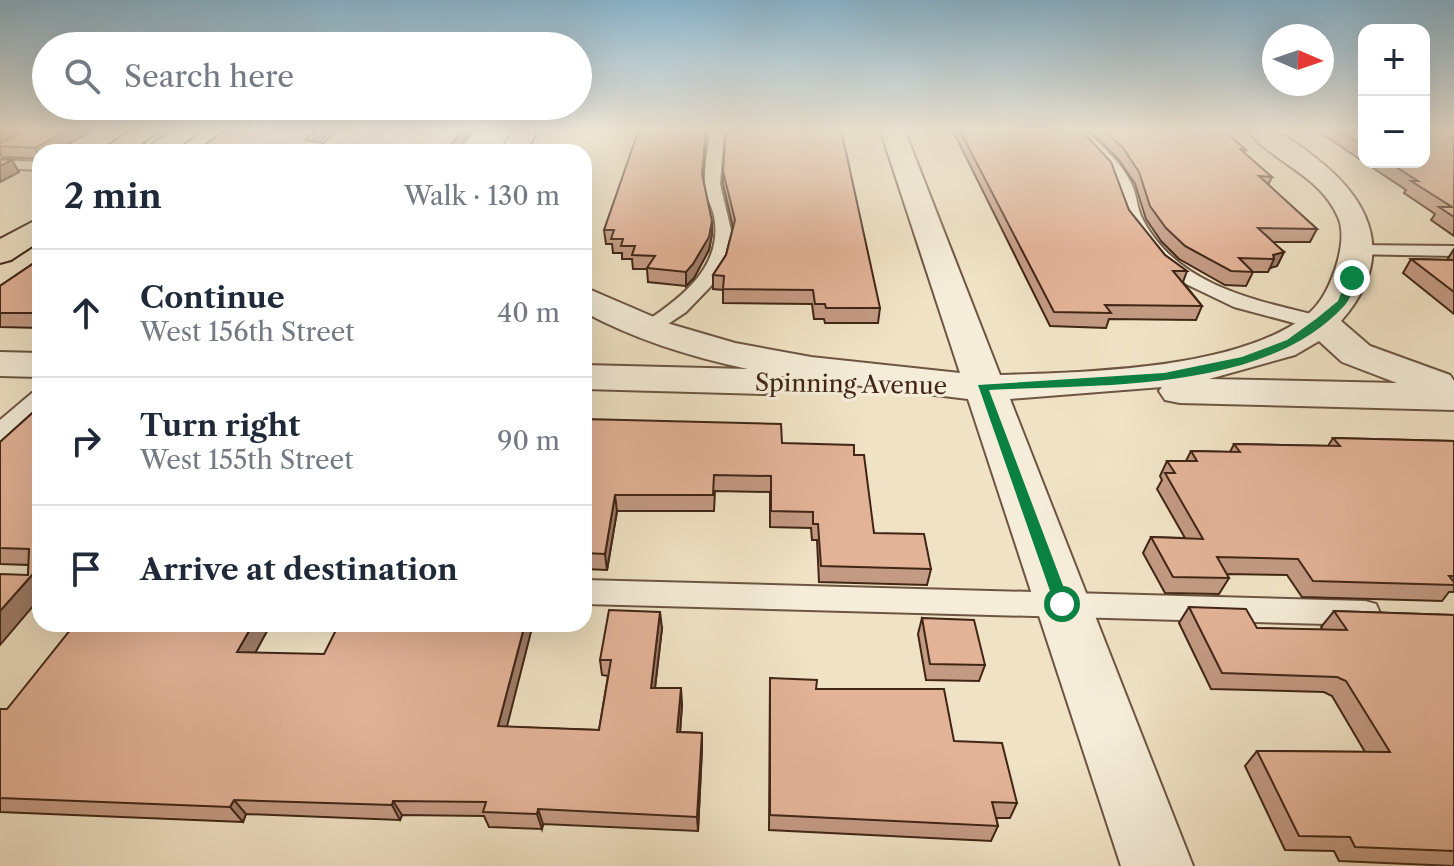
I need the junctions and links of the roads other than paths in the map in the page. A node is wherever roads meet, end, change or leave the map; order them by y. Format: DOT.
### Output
graph roads {
  1 [pos="714,169"];
  2 [pos="906,169"];
  3 [pos="1112,169"];
  4 [pos="1308,169"];
  5 [pos="27,214"];
  6 [pos="1355,250"];
  7 [pos="1454,251"];
  8 [pos="0,253"];
  9 [pos="592,302"];
  10 [pos="1320,322"];
  11 [pos="649,328"];
  12 [pos="0,364"];
  13 [pos="32,365"];
  14 [pos="592,377"];
  15 [pos="982,387"];
  16 [pos="1454,388"];
  17 [pos="1454,397"];
  18 [pos="32,405"];
  19 [pos="0,433"];
  20 [pos="592,592"];
  21 [pos="1062,604"];
  22 [pos="1391,614"];
  23 [pos="1157,866"];
  1 -- 11 [label="lane"];
  2 -- 15 [label="street"];
  3 -- 10 [label="lane"];
  4 -- 6 [label="street"];
  5 -- 8 [label="main road"];
  6 -- 7 [label="lane"];
  6 -- 10 [label="street"];
  9 -- 11 [label="street"];
  10 -- 15 [label="street"];
  10 -- 16 [label="street"];
  11 -- 15 [label="street"];
  12 -- 13 [label="street"];
  14 -- 15 [label="street, Spinning Avenue"];
  15 -- 17 [label="street, Spinning Avenue"];
  15 -- 21 [label="street"];
  18 -- 19 [label="lane"];
  20 -- 21 [label="lane"];
  21 -- 22 [label="lane"];
  21 -- 23 [label="street"];
}
